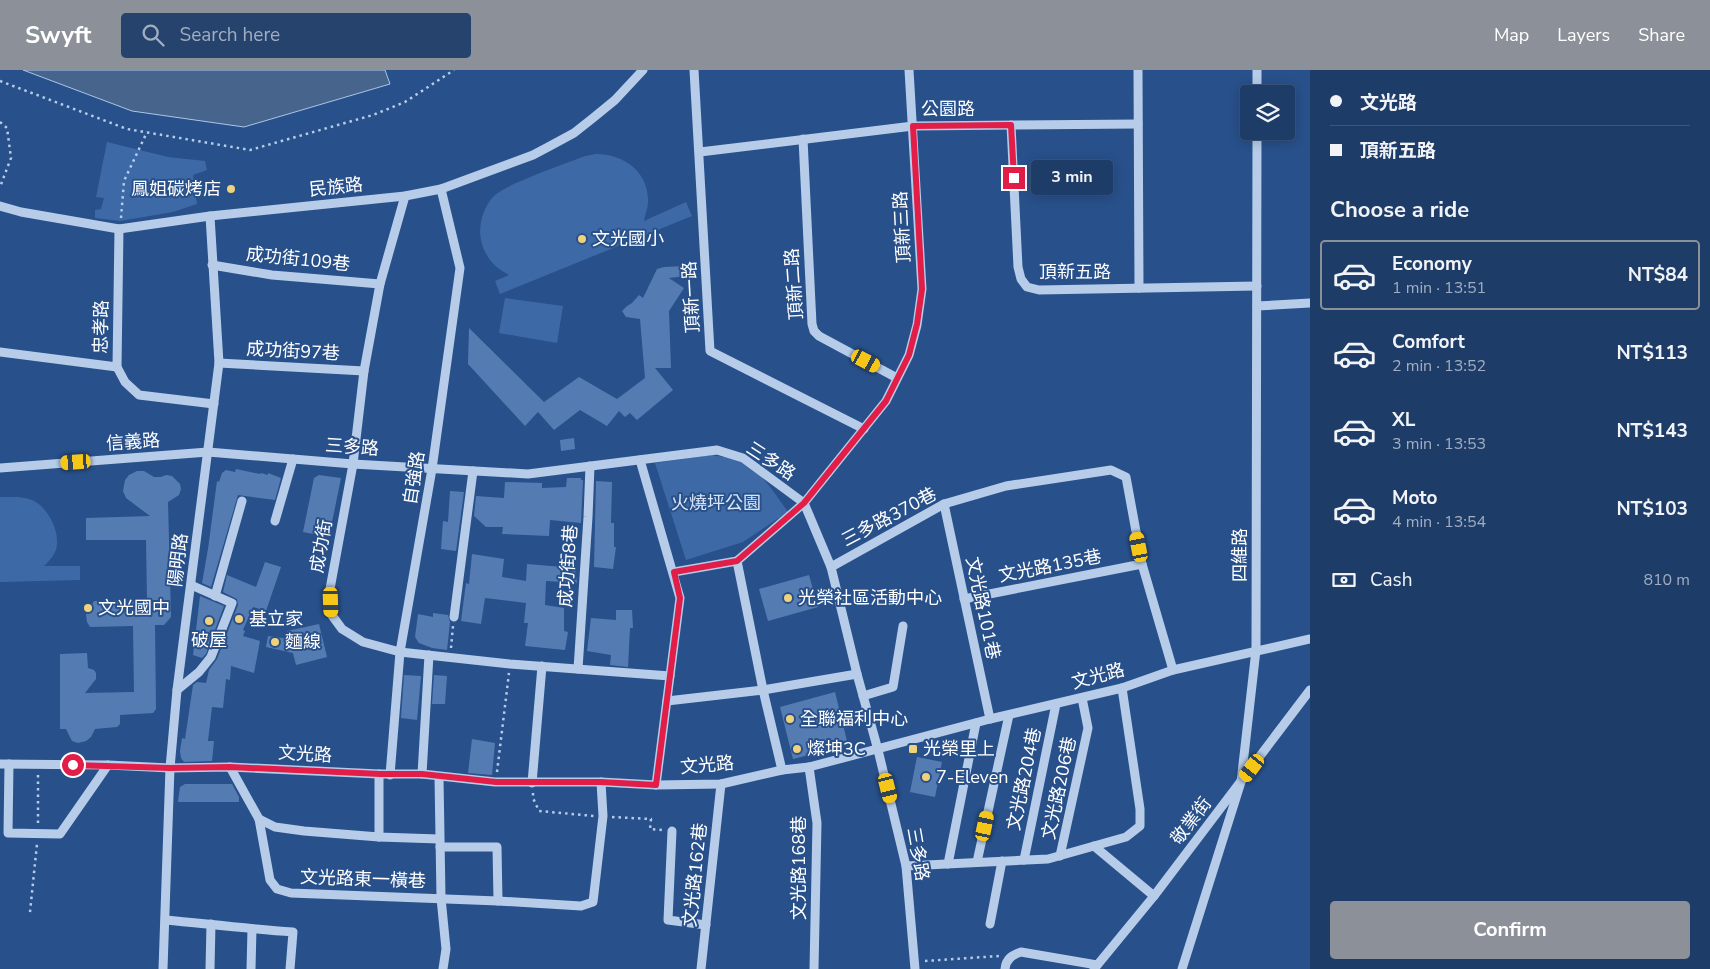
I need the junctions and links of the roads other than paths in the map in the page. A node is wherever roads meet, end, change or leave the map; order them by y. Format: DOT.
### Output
graph roads {
  1 [pos="643,70"];
  2 [pos="694,70"];
  3 [pos="909,70"];
  4 [pos="1138,70"];
  5 [pos="1257,70"];
  6 [pos="1257,85"];
  7 [pos="1138,124"];
  8 [pos="1011,125"];
  9 [pos="913,126"];
  10 [pos="803,139"];
  11 [pos="1257,140"];
  12 [pos="700,152"];
  13 [pos="441,189"];
  14 [pos="405,196"];
  15 [pos="0,206"];
  16 [pos="210,216"];
  17 [pos="120,229"];
  18 [pos="212,265"];
  19 [pos="380,284"];
  20 [pos="1257,286"];
  21 [pos="1139,288"];
  22 [pos="1310,303"];
  23 [pos="1257,306"];
  24 [pos="0,352"];
  25 [pos="219,363"];
  26 [pos="117,367"];
  27 [pos="364,371"];
  28 [pos="897,378"];
  29 [pos="214,404"];
  30 [pos="864,428"];
  31 [pos="208,452"];
  32 [pos="293,459"];
  33 [pos="640,460"];
  34 [pos="352,464"];
  35 [pos="590,466"];
  36 [pos="0,468"];
  37 [pos="432,469"];
  38 [pos="473,471"];
  39 [pos="242,501"];
  40 [pos="804,503"];
  41 [pos="944,504"];
  42 [pos="275,520"];
  43 [pos="737,561"];
  44 [pos="1142,564"];
  45 [pos="831,568"];
  46 [pos="674,572"];
  47 [pos="191,585"];
  48 [pos="215,596"];
  49 [pos="964,599"];
  50 [pos="454,617"];
  51 [pos="903,626"];
  52 [pos="1310,639"];
  53 [pos="1256,650"];
  54 [pos="400,652"];
  55 [pos="429,655"];
  56 [pos="542,666"];
  57 [pos="578,669"];
  58 [pos="1173,670"];
  59 [pos="857,674"];
  60 [pos="670,676"];
  61 [pos="1122,688"];
  62 [pos="177,690"];
  63 [pos="762,690"];
  64 [pos="1310,690"];
  65 [pos="863,696"];
  66 [pos="1082,698"];
  67 [pos="667,700"];
  68 [pos="1056,704"];
  69 [pos="1009,715"];
  70 [pos="990,719"];
  71 [pos="976,723"];
  72 [pos="878,750"];
  73 [pos="4,764"];
  74 [pos="108,765"];
  75 [pos="230,767"];
  76 [pos="809,767"];
  77 [pos="170,768"];
  78 [pos="782,770"];
  79 [pos="380,774"];
  80 [pos="422,774"];
  81 [pos="390,775"];
  82 [pos="439,777"];
  83 [pos="601,782"];
  84 [pos="1241,782"];
  85 [pos="532,783"];
  86 [pos="721,784"];
  87 [pos="656,785"];
  88 [pos="259,819"];
  89 [pos="672,831"];
  90 [pos="379,837"];
  91 [pos="440,843"];
  92 [pos="1094,846"];
  93 [pos="1060,856"];
  94 [pos="1024,860"];
  95 [pos="1002,861"];
  96 [pos="978,862"];
  97 [pos="948,864"];
  98 [pos="906,866"];
  99 [pos="1154,896"];
  100 [pos="441,898"];
  101 [pos="498,901"];
  102 [pos="166,920"];
  103 [pos="211,924"];
  104 [pos="990,924"];
  105 [pos="706,925"];
  106 [pos="252,930"];
  107 [pos="916,965"];
  108 [pos="1095,967"];
  109 [pos="164,969"];
  110 [pos="210,969"];
  111 [pos="250,969"];
  112 [pos="290,969"];
  113 [pos="443,969"];
  114 [pos="701,969"];
  115 [pos="814,969"];
  116 [pos="1005,969"];
  117 [pos="1182,969"];
  1 -- 13 [label="street, 民族路"];
  2 -- 12 [label="street, 頂新一路"];
  3 -- 9 [label="street, 頂新三路"];
  4 -- 7 [label="street"];
  5 -- 6 [label="street"];
  7 -- 8 [label="street, 公園路"];
  7 -- 21 [label="street"];
  8 -- 9 [label="street, 公園路"];
  8 -- 21 [label="street, 頂新五路"];
  9 -- 10 [label="street, 公園路"];
  9 -- 28 [label="street, 頂新三路"];
  10 -- 12 [label="street, 公園路"];
  10 -- 28 [label="street, 頂新二路"];
  11 -- 20 [label="street, 四維路"];
  12 -- 30 [label="street, 頂新一路"];
  13 -- 14 [label="street, 民族路"];
  13 -- 37 [label="street, 自強路"];
  14 -- 16 [label="street, 民族路"];
  14 -- 19 [label="street, 成功街"];
  15 -- 17 [label="street, 民族路"];
  16 -- 17 [label="street, 民族路"];
  16 -- 18 [label="street, 陽明路"];
  17 -- 26 [label="street, 忠孝路"];
  18 -- 19 [label="street, 成功街109巷"];
  18 -- 25 [label="street, 陽明路"];
  19 -- 27 [label="street, 成功街"];
  20 -- 21 [label="street, 頂新五路"];
  20 -- 23 [label="street, 四維路"];
  22 -- 23 [label="street"];
  23 -- 53 [label="street, 四維路"];
  24 -- 26 [label="street, 忠孝路"];
  25 -- 27 [label="street, 成功街97巷"];
  25 -- 29 [label="street, 陽明路"];
  26 -- 29 [label="street"];
  27 -- 34 [label="street, 成功街"];
  28 -- 30 [label="street, 頂新三路"];
  29 -- 31 [label="street, 陽明路"];
  30 -- 40 [label="street, 頂新三路"];
  31 -- 32 [label="street, 三多路"];
  31 -- 36 [label="street, 信義路"];
  31 -- 47 [label="street, 陽明路"];
  32 -- 34 [label="street, 三多路"];
  32 -- 42 [label="street"];
  33 -- 35 [label="street, 三多路"];
  33 -- 40 [label="street, 三多路"];
  33 -- 46 [label="street"];
  34 -- 37 [label="street, 三多路"];
  34 -- 54 [label="street, 成功街"];
  35 -- 38 [label="street, 三多路"];
  35 -- 57 [label="street, 成功街8巷"];
  37 -- 38 [label="street, 三多路"];
  37 -- 54 [label="street, 自強路"];
  38 -- 50 [label="street"];
  39 -- 48 [label="street"];
  40 -- 43 [label="street, 頂新三路"];
  40 -- 45 [label="street, 三多路"];
  41 -- 44 [label="street, 三多路370巷"];
  41 -- 45 [label="street, 三多路370巷"];
  41 -- 49 [label="street, 文光路101巷"];
  43 -- 46 [label="street"];
  43 -- 63 [label="street"];
  44 -- 49 [label="street, 文光路135巷"];
  44 -- 58 [label="street"];
  45 -- 59 [label="street, 三多路"];
  46 -- 60 [label="street"];
  47 -- 48 [label="street"];
  47 -- 62 [label="street, 陽明路"];
  48 -- 62 [label="street"];
  49 -- 70 [label="street, 文光路101巷"];
  51 -- 65 [label="street"];
  52 -- 53 [label="street, 文光路"];
  53 -- 58 [label="street, 文光路"];
  53 -- 84 [label="street, 四維路"];
  54 -- 55 [label="street, 成功街"];
  54 -- 81 [label="street, 自強路"];
  55 -- 56 [label="street, 成功街"];
  55 -- 80 [label="street"];
  56 -- 57 [label="street, 成功街"];
  56 -- 85 [label="street"];
  57 -- 60 [label="street, 成功街"];
  58 -- 61 [label="street, 文光路"];
  59 -- 63 [label="street"];
  59 -- 65 [label="street, 三多路"];
  60 -- 67 [label="street"];
  61 -- 66 [label="street, 文光路"];
  61 -- 92 [label="street"];
  62 -- 77 [label="street, 陽明路"];
  63 -- 67 [label="street"];
  63 -- 78 [label="street"];
  64 -- 84 [label="street, 敬業街"];
  65 -- 72 [label="street, 三多路"];
  66 -- 68 [label="street, 文光路"];
  66 -- 93 [label="street, 文光路206巷"];
  67 -- 87 [label="street"];
  68 -- 69 [label="street, 文光路"];
  68 -- 94 [label="street, 文光路204巷"];
  69 -- 70 [label="street, 文光路"];
  69 -- 96 [label="street"];
  70 -- 71 [label="street, 文光路"];
  71 -- 72 [label="street, 文光路"];
  71 -- 97 [label="street"];
  72 -- 76 [label="street, 文光路"];
  72 -- 98 [label="street, 三多路"];
  73 -- 74 [label="street, 文光路"];
  73 -- 74 [label="street"];
  74 -- 77 [label="street, 文光路"];
  75 -- 77 [label="street, 文光路"];
  75 -- 79 [label="street, 文光路"];
  75 -- 88 [label="street, 文光路東一橫巷"];
  76 -- 78 [label="street, 文光路"];
  76 -- 115 [label="street, 文光路168巷"];
  77 -- 102 [label="street, 陽明路"];
  78 -- 86 [label="street, 文光路"];
  79 -- 81 [label="street, 文光路"];
  79 -- 90 [label="street"];
  80 -- 81 [label="street, 文光路"];
  80 -- 82 [label="street, 文光路"];
  82 -- 85 [label="street, 文光路"];
  82 -- 91 [label="street"];
  83 -- 85 [label="street, 文光路"];
  83 -- 87 [label="street, 文光路"];
  83 -- 101 [label="street, 文光路東一橫巷"];
  84 -- 99 [label="street, 敬業街"];
  84 -- 117 [label="street, 四維路"];
  86 -- 87 [label="street, 文光路"];
  86 -- 105 [label="street, 文光路162巷"];
  88 -- 90 [label="street"];
  88 -- 100 [label="street, 文光路東一橫巷"];
  89 -- 105 [label="street"];
  90 -- 91 [label="street"];
  91 -- 100 [label="street"];
  91 -- 101 [label="street"];
  92 -- 93 [label="street"];
  92 -- 99 [label="street"];
  93 -- 94 [label="street"];
  94 -- 95 [label="street"];
  95 -- 96 [label="street"];
  95 -- 104 [label="street"];
  96 -- 97 [label="street"];
  97 -- 98 [label="street"];
  98 -- 107 [label="street, 三多路"];
  99 -- 108 [label="street, 敬業街"];
  100 -- 101 [label="street, 文光路東一橫巷"];
  100 -- 113 [label="street"];
  102 -- 103 [label="street"];
  102 -- 109 [label="street, 陽明路"];
  103 -- 106 [label="street"];
  103 -- 110 [label="street"];
  105 -- 114 [label="street, 文光路162巷"];
  106 -- 111 [label="street"];
  106 -- 112 [label="street"];
  108 -- 116 [label="street"];
}
